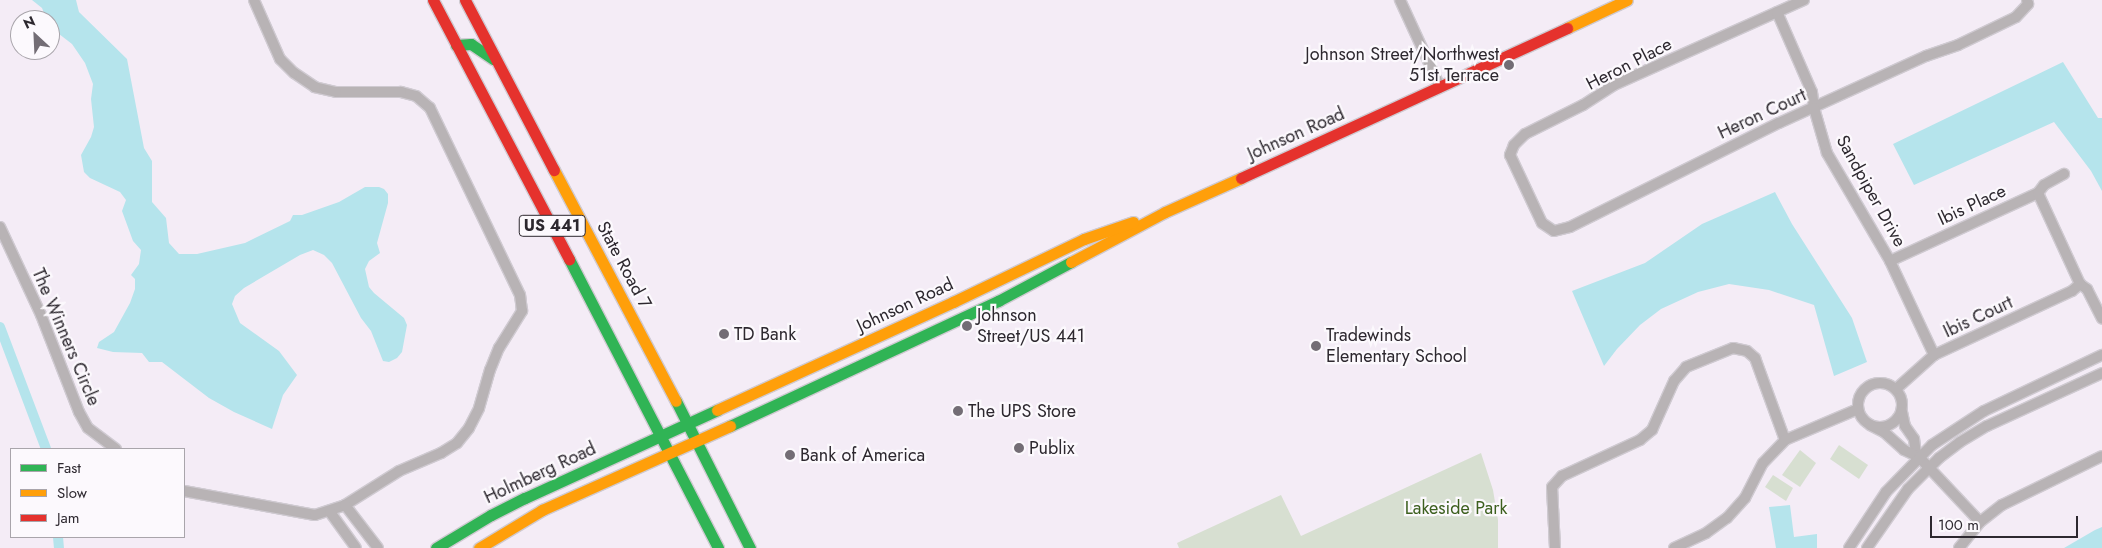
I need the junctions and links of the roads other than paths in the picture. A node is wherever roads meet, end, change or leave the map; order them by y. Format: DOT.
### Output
graph roads {
  1 [pos="254,0"];
  2 [pos="433,0"];
  3 [pos="455,0"];
  4 [pos="1400,0"];
  5 [pos="1628,0"];
  6 [pos="1804,0"];
  7 [pos="2027,0"];
  8 [pos="466,2"];
  9 [pos="1777,12"];
  10 [pos="456,45"];
  11 [pos="498,63"];
  12 [pos="1440,87"];
  13 [pos="1814,108"];
  14 [pos="2064,174"];
  15 [pos="1523,187"];
  16 [pos="2038,193"];
  17 [pos="1165,212"];
  18 [pos="0,227"];
  19 [pos="1084,239"];
  20 [pos="1890,261"];
  21 [pos="2080,284"];
  22 [pos="1023,288"];
  23 [pos="2102,318"];
  24 [pos="1934,355"];
  25 [pos="2102,355"];
  26 [pos="2102,373"];
  27 [pos="1896,390"];
  28 [pos="1858,409"];
  29 [pos="1902,412"];
  30 [pos="688,424"];
  31 [pos="1870,425"];
  32 [pos="662,436"];
  33 [pos="1785,440"];
  34 [pos="697,441"];
  35 [pos="115,448"];
  36 [pos="670,452"];
  37 [pos="1917,456"];
  38 [pos="2102,456"];
  39 [pos="1929,468"];
  40 [pos="185,491"];
  41 [pos="345,505"];
  42 [pos="330,512"];
  43 [pos="1980,522"];
  44 [pos="356,548"];
  45 [pos="378,548"];
  46 [pos="436,548"];
  47 [pos="479,548"];
  48 [pos="718,548"];
  49 [pos="750,548"];
  50 [pos="1555,548"];
  51 [pos="1674,548"];
  52 [pos="1849,548"];
  53 [pos="1867,548"];
  54 [pos="1960,548"];
  1 -- 41 [label="street"];
  2 -- 10 [label="street, US 441"];
  3 -- 8 [label="street"];
  4 -- 12 [label="street"];
  5 -- 12 [label="street, Johnson Road"];
  6 -- 9 [label="street, Heron Place"];
  7 -- 13 [label="street, Heron Court"];
  8 -- 11 [label="street, State Road 7 / US 441"];
  9 -- 13 [label="street, Sandpiper Drive"];
  9 -- 15 [label="street, Heron Place"];
  10 -- 11 [label="street"];
  10 -- 32 [label="street, US 441"];
  11 -- 30 [label="street, State Road 7 / US 441"];
  12 -- 17 [label="street, Johnson Road"];
  13 -- 15 [label="street, Heron Court"];
  13 -- 20 [label="street, Sandpiper Drive"];
  14 -- 16 [label="street, Ibis Place"];
  16 -- 20 [label="street, Ibis Place"];
  16 -- 21 [label="street"];
  17 -- 19 [label="street, Johnson Road"];
  17 -- 22 [label="street, Johnson Road"];
  18 -- 35 [label="street, The Winners Circle"];
  19 -- 22 [label="street"];
  19 -- 30 [label="street, Johnson Road"];
  20 -- 24 [label="street, Sandpiper Drive"];
  21 -- 23 [label="street"];
  21 -- 24 [label="street, Ibis Court"];
  22 -- 34 [label="street, Johnson Road"];
  24 -- 27 [label="street, Ibis Court"];
  25 -- 37 [label="street"];
  26 -- 39 [label="street"];
  27 -- 28 [label="street"];
  27 -- 29 [label="street"];
  28 -- 31 [label="street"];
  28 -- 33 [label="street"];
  29 -- 31 [label="street"];
  29 -- 37 [label="street"];
  30 -- 32 [label="street, Johnson Road"];
  30 -- 34 [label="street, State Road 7 / US 441"];
  31 -- 37 [label="street"];
  32 -- 36 [label="street, US 441"];
  32 -- 46 [label="street, Holmberg Road"];
  33 -- 50 [label="street"];
  33 -- 51 [label="street"];
  34 -- 36 [label="street, Johnson Road"];
  34 -- 49 [label="street, State Road 7 / US 441"];
  36 -- 47 [label="street, Holmberg Road"];
  36 -- 48 [label="street, US 441"];
  37 -- 39 [label="street"];
  37 -- 52 [label="street"];
  38 -- 43 [label="street"];
  39 -- 43 [label="street"];
  39 -- 53 [label="street"];
  40 -- 42 [label="street"];
  41 -- 42 [label="street"];
  41 -- 45 [label="street"];
  42 -- 44 [label="street"];
  43 -- 54 [label="street"];
}
